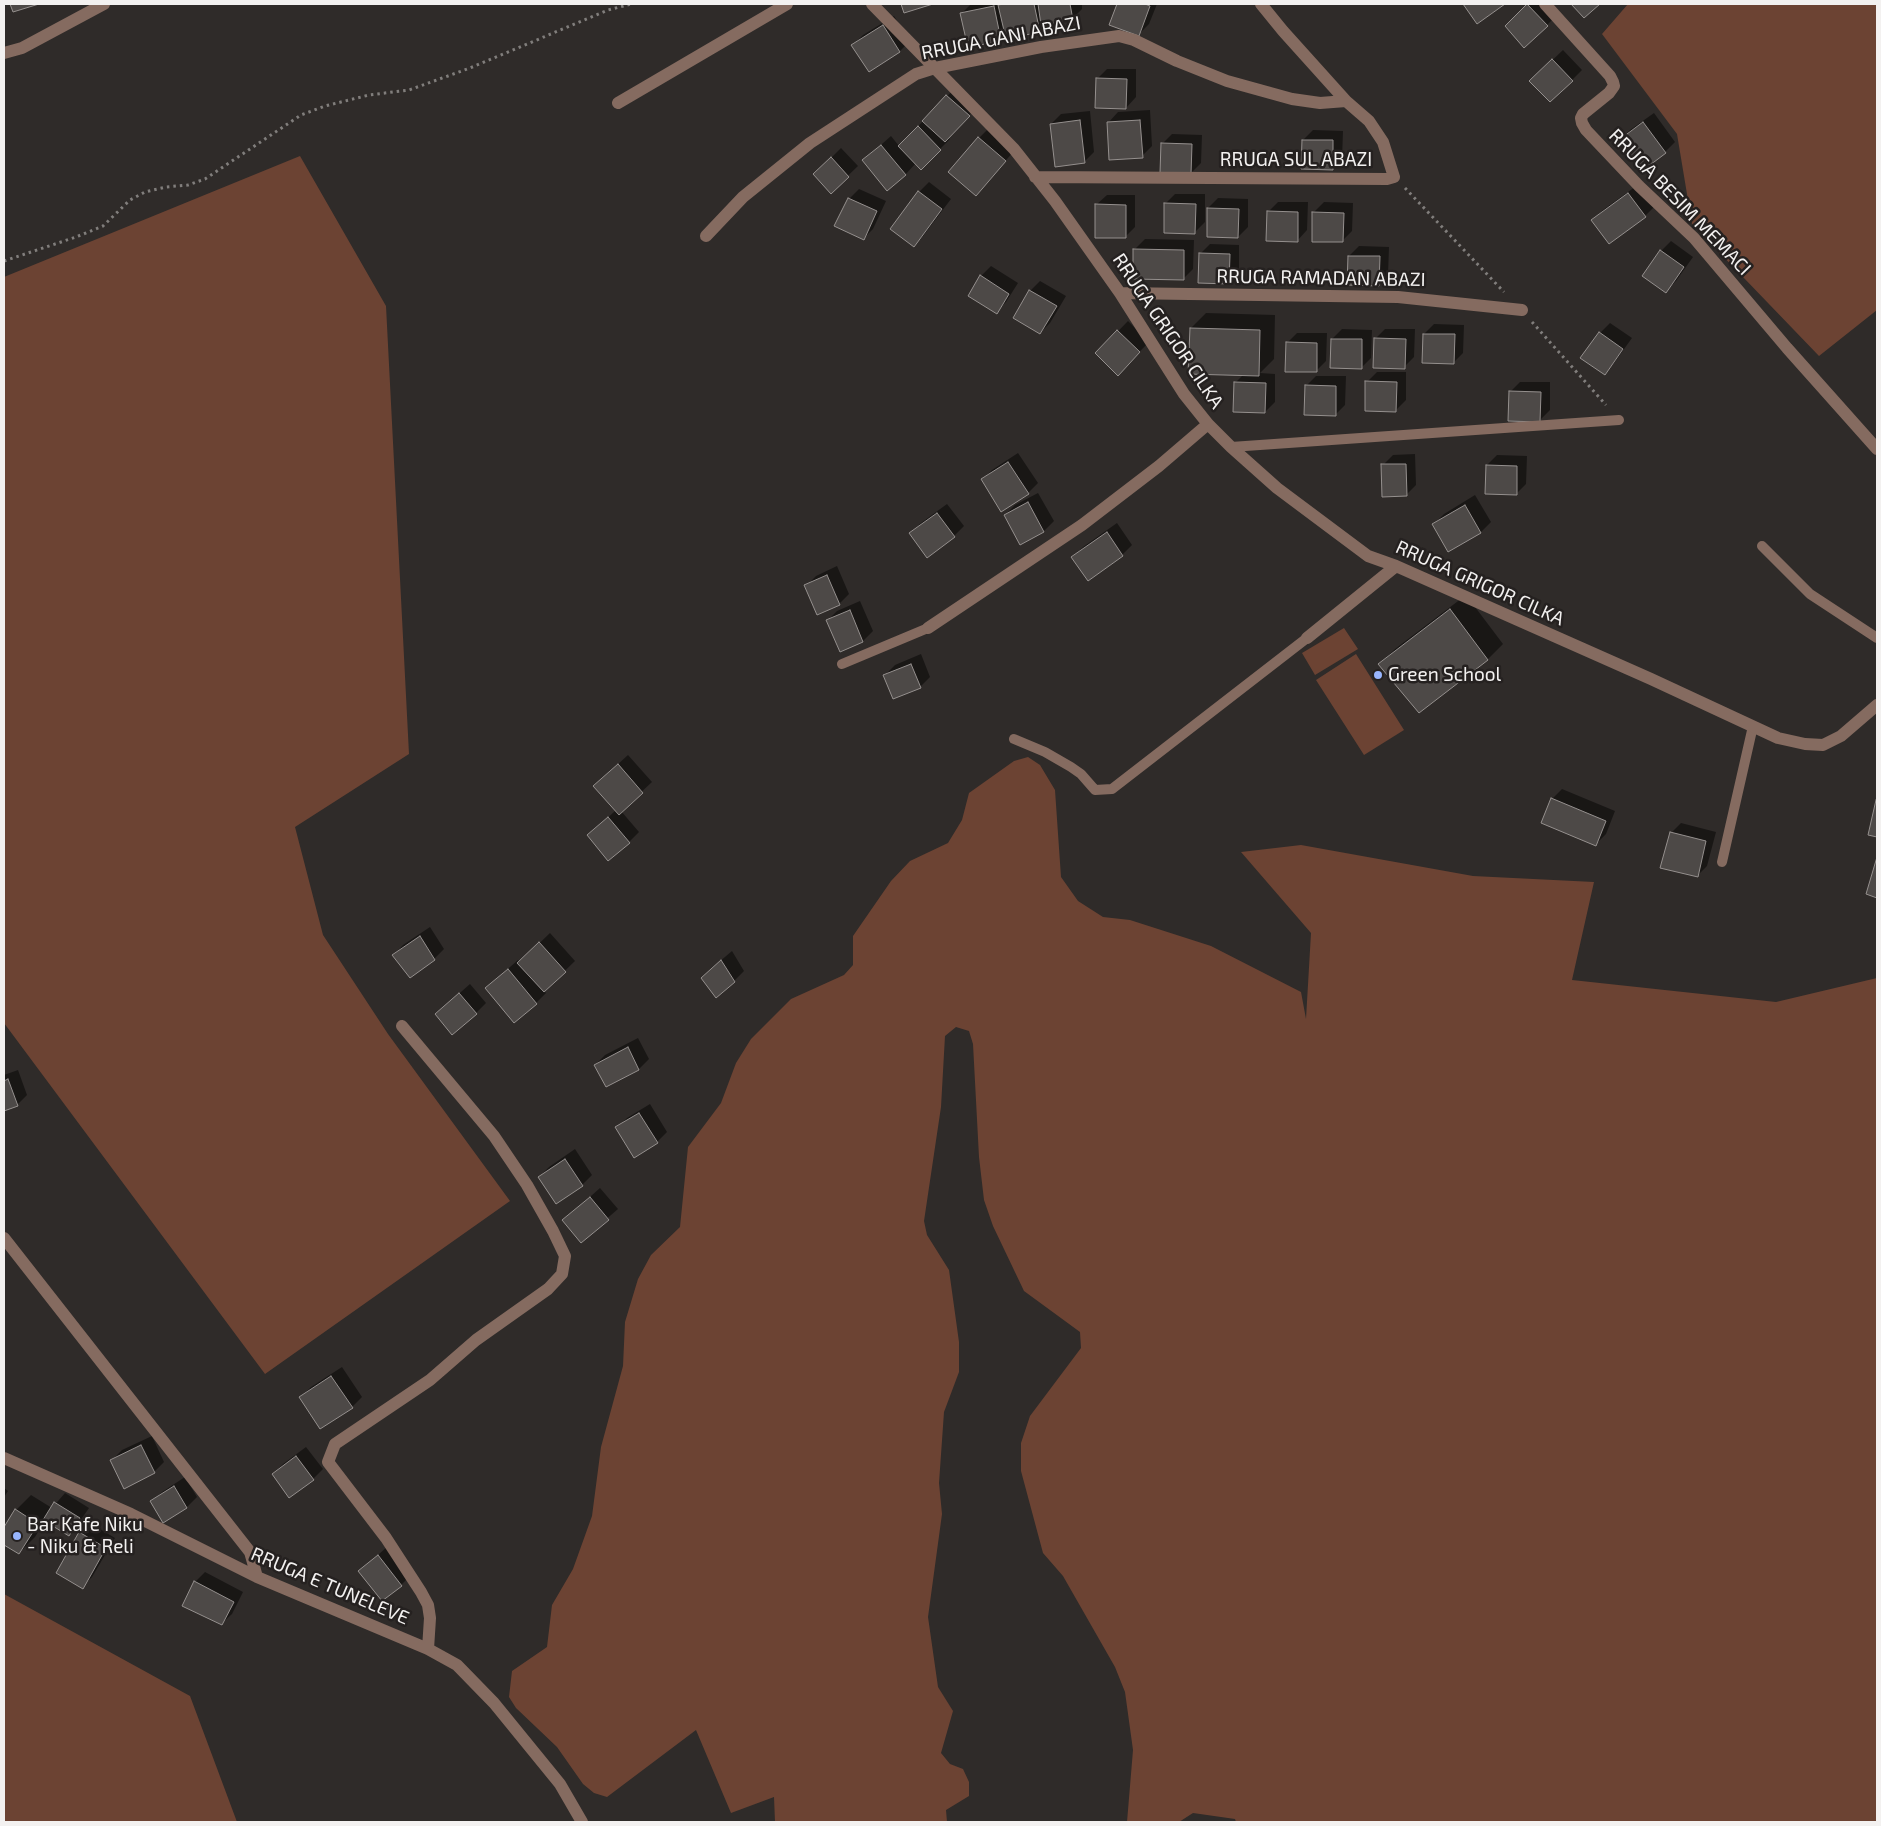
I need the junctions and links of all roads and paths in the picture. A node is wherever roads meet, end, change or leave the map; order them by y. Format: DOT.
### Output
graph roads {
  1 [pos="104,4"];
  2 [pos="632,4"];
  3 [pos="787,4"];
  4 [pos="872,4"];
  5 [pos="1261,4"];
  6 [pos="1545,4"];
  7 [pos="4,53"];
  8 [pos="935,68"];
  9 [pos="1346,100"];
  10 [pos="618,103"];
  11 [pos="1035,177"];
  12 [pos="706,236"];
  13 [pos="4,261"];
  14 [pos="1120,293"];
  15 [pos="1522,310"];
  16 [pos="1619,420"];
  17 [pos="1208,424"];
  18 [pos="1231,448"];
  19 [pos="1877,448"];
  20 [pos="1762,546"];
  21 [pos="1396,566"];
  22 [pos="928,628"];
  23 [pos="1307,638"];
  24 [pos="1877,638"];
  25 [pos="842,664"];
  26 [pos="1877,705"];
  27 [pos="1753,726"];
  28 [pos="1014,739"];
  29 [pos="1722,862"];
  30 [pos="402,1026"];
  31 [pos="4,1238"];
  32 [pos="4,1458"];
  33 [pos="258,1576"];
  34 [pos="428,1648"];
  35 [pos="582,1822"];
  1 -- 7 [label="street"];
  2 -- 13 [label="path"];
  3 -- 10 [label="street"];
  4 -- 8 [label="street, RRUGA GRIGOR CILKA"];
  5 -- 9 [label="street, RRUGA SUL ABAZI"];
  6 -- 19 [label="street, RRUGA BESIM MEMACI"];
  8 -- 9 [label="street, RRUGA GANI ABAZI"];
  8 -- 11 [label="street, RRUGA GRIGOR CILKA"];
  8 -- 12 [label="street, RRUGA GANI ABAZI"];
  9 -- 11 [label="street, RRUGA SUL ABAZI"];
  11 -- 14 [label="street, RRUGA GRIGOR CILKA"];
  14 -- 15 [label="street, RRUGA RAMADAN ABAZI"];
  14 -- 17 [label="street, RRUGA GRIGOR CILKA"];
  16 -- 18 [label="lane"];
  17 -- 18 [label="street, RRUGA GRIGOR CILKA"];
  17 -- 22 [label="street"];
  18 -- 21 [label="street, RRUGA GRIGOR CILKA"];
  20 -- 24 [label="lane"];
  21 -- 23 [label="street"];
  21 -- 27 [label="street, RRUGA GRIGOR CILKA"];
  22 -- 25 [label="lane"];
  23 -- 28 [label="lane"];
  26 -- 27 [label="street, RRUGA GRIGOR CILKA"];
  27 -- 29 [label="lane"];
  30 -- 34 [label="street"];
  31 -- 33 [label="street"];
  32 -- 33 [label="street, RRUGA E TUNELEVE"];
  33 -- 34 [label="street, RRUGA E TUNELEVE"];
  34 -- 35 [label="street, RRUGA E TUNELEVE"];
}
